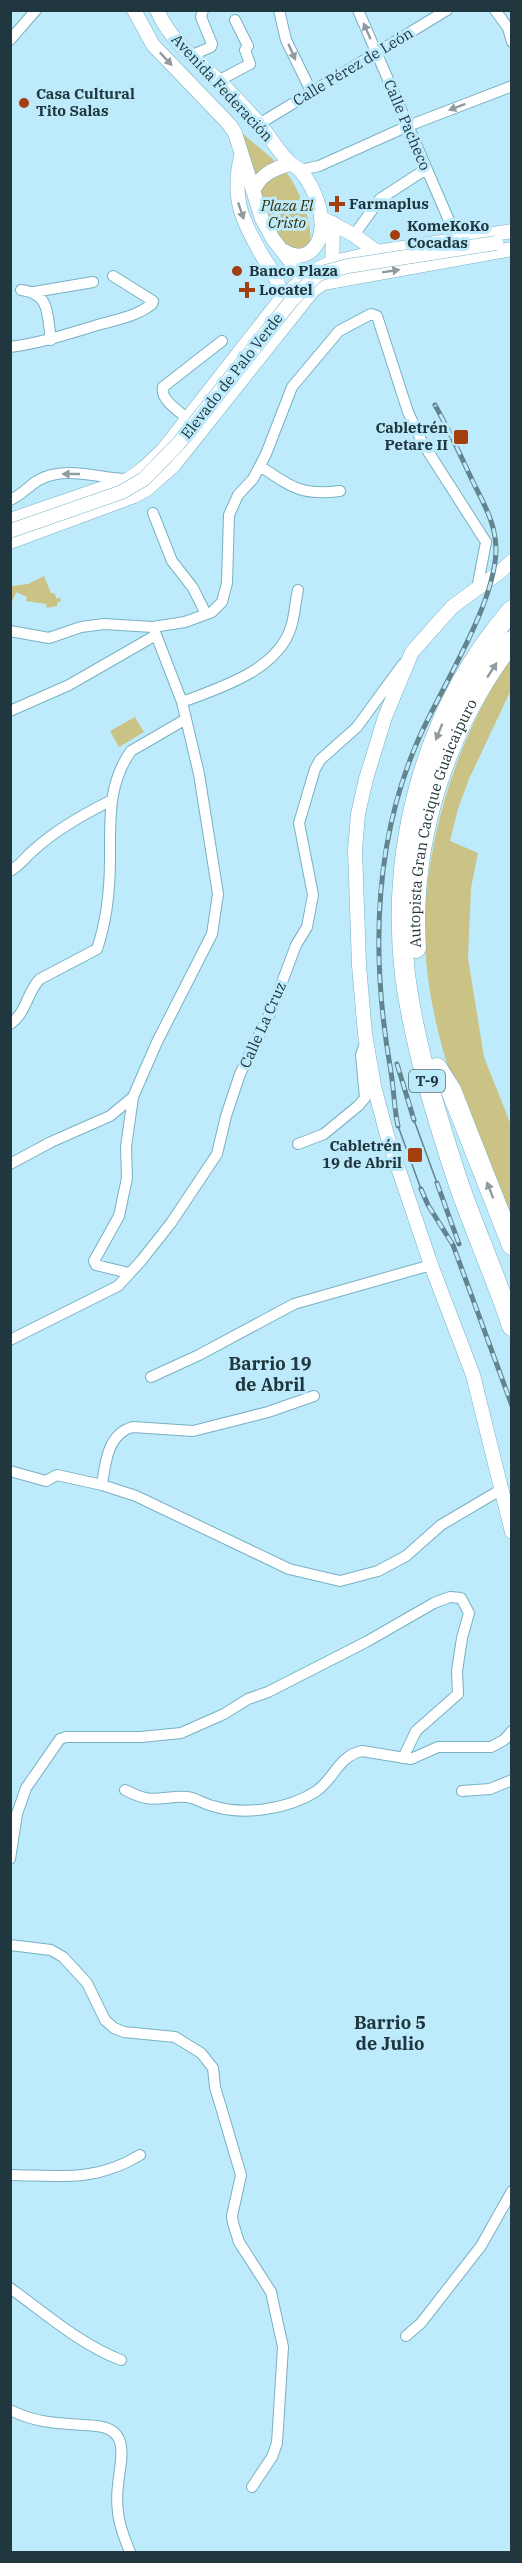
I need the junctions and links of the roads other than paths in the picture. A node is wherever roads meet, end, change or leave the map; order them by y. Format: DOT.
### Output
graph roads {
  1 [pos="36,10"];
  2 [pos="134,10"];
  3 [pos="157,10"];
  4 [pos="203,10"];
  5 [pos="279,10"];
  6 [pos="358,10"];
  7 [pos="447,10"];
  8 [pos="495,10"];
  9 [pos="235,20"];
  10 [pos="510,27"];
  11 [pos="10,40"];
  12 [pos="512,42"];
  13 [pos="377,52"];
  14 [pos="190,56"];
  15 [pos="218,81"];
  16 [pos="512,86"];
  17 [pos="311,91"];
  18 [pos="259,124"];
  19 [pos="408,126"];
  20 [pos="242,154"];
  21 [pos="295,167"];
  22 [pos="426,169"];
  23 [pos="253,191"];
  24 [pos="328,220"];
  25 [pos="512,232"];
  26 [pos="354,235"];
  27 [pos="457,239"];
  28 [pos="496,243"];
  29 [pos="512,249"];
  30 [pos="284,251"];
  31 [pos="377,252"];
  32 [pos="331,263"];
  33 [pos="113,276"];
  34 [pos="303,278"];
  35 [pos="333,280"];
  36 [pos="93,282"];
  37 [pos="21,290"];
  38 [pos="313,290"];
  39 [pos="34,292"];
  40 [pos="281,299"];
  41 [pos="51,340"];
  42 [pos="222,341"];
  43 [pos="10,347"];
  44 [pos="188,419"];
  45 [pos="260,466"];
  46 [pos="129,479"];
  47 [pos="340,491"];
  48 [pos="10,500"];
  49 [pos="153,513"];
  50 [pos="10,520"];
  51 [pos="10,531"];
  52 [pos="10,542"];
  53 [pos="512,561"];
  54 [pos="477,589"];
  55 [pos="298,590"];
  56 [pos="512,610"];
  57 [pos="206,614"];
  58 [pos="10,631"];
  59 [pos="154,631"];
  60 [pos="512,641"];
  61 [pos="412,652"];
  62 [pos="182,702"];
  63 [pos="10,711"];
  64 [pos="186,719"];
  65 [pos="110,801"];
  66 [pos="10,871"];
  67 [pos="10,1024"];
  68 [pos="366,1040"];
  69 [pos="437,1068"];
  70 [pos="133,1097"];
  71 [pos="298,1144"];
  72 [pos="10,1164"];
  73 [pos="512,1245"];
  74 [pos="431,1265"];
  75 [pos="129,1273"];
  76 [pos="512,1293"];
  77 [pos="512,1326"];
  78 [pos="10,1340"];
  79 [pos="151,1377"];
  80 [pos="314,1396"];
  81 [pos="10,1471"];
  82 [pos="102,1485"];
  83 [pos="502,1489"];
  84 [pos="512,1532"];
  85 [pos="512,1731"];
  86 [pos="404,1758"];
  87 [pos="512,1780"];
  88 [pos="124,1790"];
  89 [pos="462,1791"];
  90 [pos="10,1859"];
  91 [pos="10,1945"];
  92 [pos="140,2155"];
  93 [pos="10,2175"];
  94 [pos="512,2191"];
  95 [pos="10,2288"];
  96 [pos="406,2336"];
  97 [pos="121,2360"];
  98 [pos="10,2410"];
  99 [pos="252,2487"];
  100 [pos="129,2553"];
  1 -- 11 [label="street"];
  2 -- 20 [label="street, Avenida Federación, one-way"];
  3 -- 14 [label="street, Avenida Federación"];
  4 -- 14 [label="street"];
  5 -- 17 [label="street, one-way"];
  13 -- 6 [label="street, Calle Pacheco, one-way"];
  7 -- 13 [label="street, Calle Pérez de León"];
  8 -- 10 [label="street"];
  9 -- 15 [label="street"];
  10 -- 12 [label="street"];
  13 -- 17 [label="street, Calle Pérez de León"];
  13 -- 19 [label="street, Calle Pacheco"];
  14 -- 15 [label="street, Avenida Federación"];
  15 -- 18 [label="street, Avenida Federación"];
  16 -- 19 [label="street, one-way"];
  17 -- 18 [label="street, Calle Pérez de León"];
  18 -- 21 [label="street, Avenida Federación"];
  19 -- 21 [label="street"];
  19 -- 22 [label="street, Calle Pacheco"];
  20 -- 23 [label="street, Avenida Federación"];
  20 -- 40 [label="street, one-way"];
  21 -- 23 [label="street"];
  21 -- 24 [label="street"];
  22 -- 26 [label="street"];
  22 -- 27 [label="street, Calle Pacheco"];
  23 -- 30 [label="street"];
  24 -- 26 [label="street"];
  24 -- 30 [label="street"];
  24 -- 32 [label="street"];
  25 -- 27 [label="street"];
  25 -- 28 [label="street, Elevado de Palo Verde"];
  26 -- 31 [label="street"];
  27 -- 31 [label="street"];
  28 -- 29 [label="street, Elevado de Palo Verde"];
  28 -- 51 [label="street, Elevado de Palo Verde, bridge"];
  35 -- 29 [label="street, one-way"];
  30 -- 34 [label="street"];
  31 -- 32 [label="street"];
  32 -- 34 [label="street"];
  32 -- 35 [label="street"];
  33 -- 41 [label="street"];
  34 -- 38 [label="street"];
  34 -- 40 [label="street"];
  35 -- 38 [label="street"];
  36 -- 39 [label="street"];
  37 -- 39 [label="street"];
  38 -- 52 [label="street"];
  39 -- 41 [label="street"];
  40 -- 44 [label="street"];
  41 -- 43 [label="street"];
  42 -- 44 [label="street"];
  44 -- 46 [label="street"];
  45 -- 47 [label="street"];
  45 -- 54 [label="street"];
  45 -- 57 [label="street"];
  46 -- 48 [label="street, one-way"];
  46 -- 50 [label="street"];
  49 -- 57 [label="street"];
  53 -- 54 [label="street"];
  54 -- 61 [label="street"];
  55 -- 62 [label="street"];
  56 -- 77 [label="highway, Autopista Gran Cacique Guaicaipuro / T-9, one-way"];
  57 -- 59 [label="street"];
  58 -- 59 [label="street"];
  59 -- 62 [label="street"];
  59 -- 63 [label="street"];
  69 -- 60 [label="highway, Autopista Gran Cacique Guaicaipuro / T-9, one-way"];
  61 -- 68 [label="street"];
  61 -- 75 [label="street, Calle La Cruz"];
  62 -- 64 [label="street"];
  64 -- 65 [label="street"];
  64 -- 70 [label="street"];
  65 -- 66 [label="street"];
  65 -- 67 [label="street"];
  68 -- 71 [label="street"];
  68 -- 74 [label="street"];
  73 -- 69 [label="highway, one-way"];
  69 -- 76 [label="highway, Autopista Gran Cacique Guaicaipuro / T-9"];
  70 -- 72 [label="street"];
  70 -- 75 [label="street"];
  74 -- 79 [label="street"];
  74 -- 83 [label="street"];
  75 -- 78 [label="street, Calle La Cruz"];
  80 -- 82 [label="street"];
  81 -- 82 [label="street"];
  82 -- 83 [label="street"];
  83 -- 84 [label="street"];
  85 -- 86 [label="street"];
  86 -- 88 [label="street"];
  86 -- 90 [label="street"];
  87 -- 89 [label="street"];
  91 -- 99 [label="street"];
  92 -- 93 [label="street"];
  94 -- 96 [label="street"];
  95 -- 97 [label="street"];
  98 -- 100 [label="street"];
}
